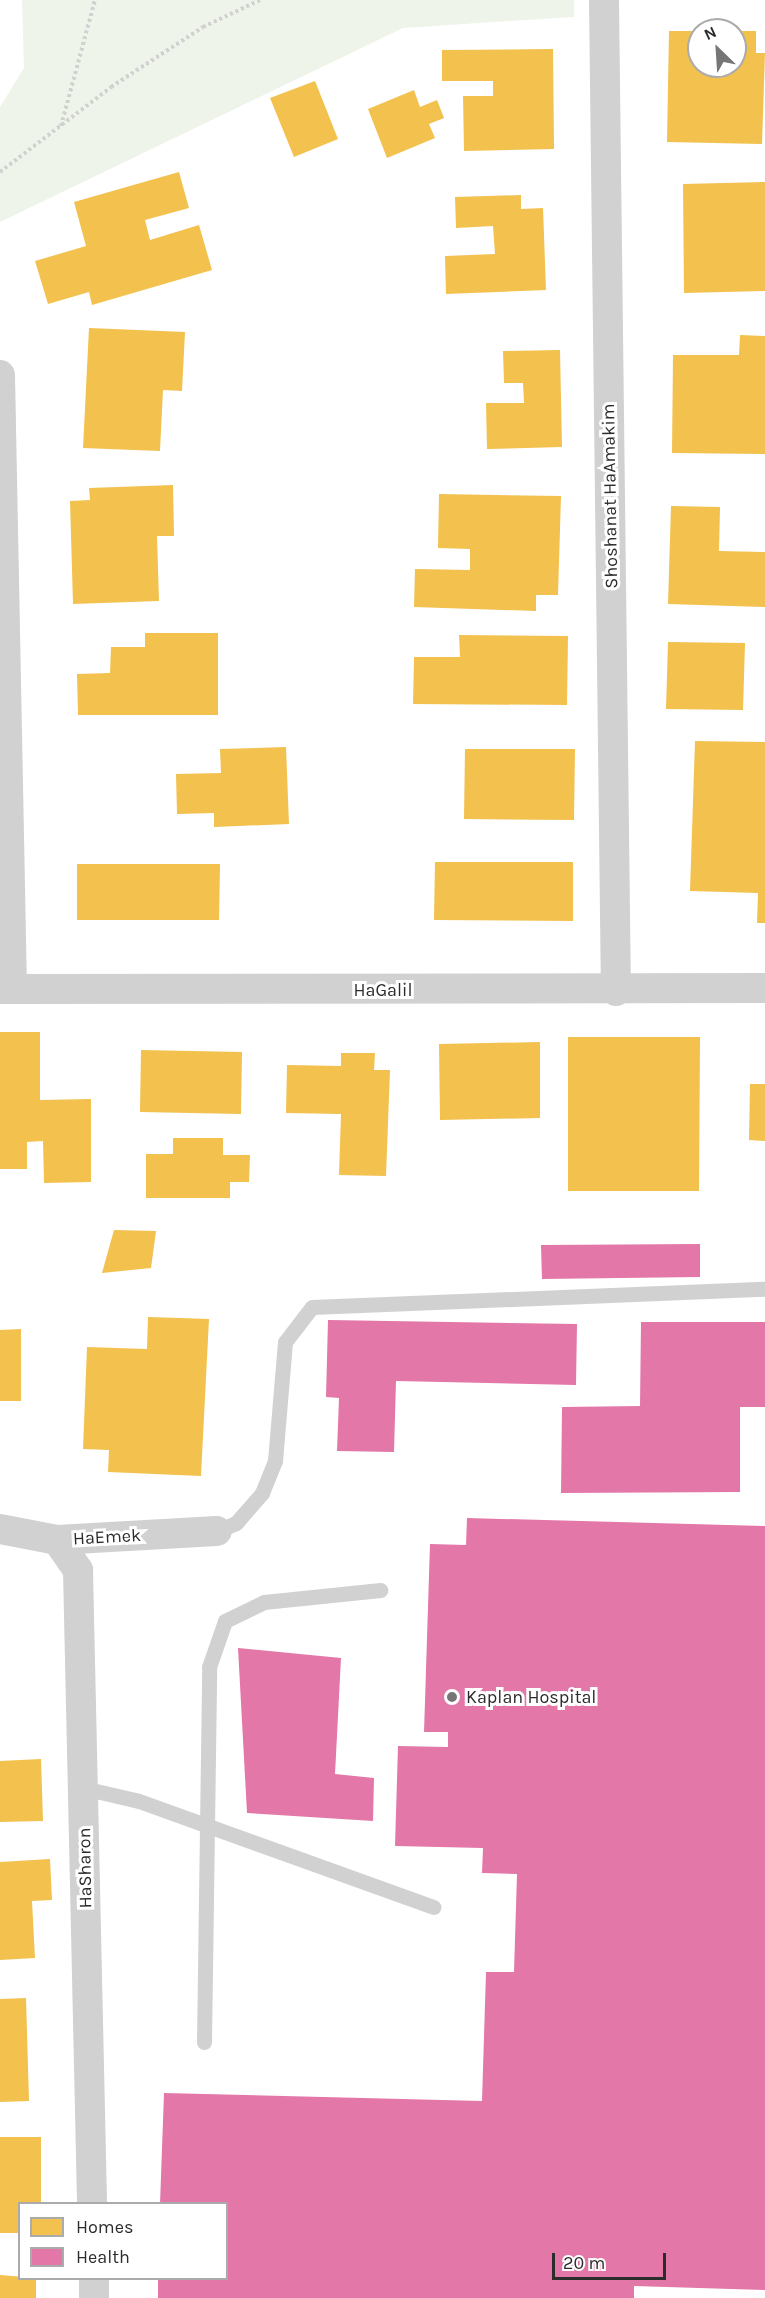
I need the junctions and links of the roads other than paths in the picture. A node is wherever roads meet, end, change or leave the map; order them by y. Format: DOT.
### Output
graph roads {
  1 [pos="604,0"];
  2 [pos="0,375"];
  3 [pos="765,988"];
  4 [pos="6,989"];
  5 [pos="616,991"];
  6 [pos="765,1289"];
  7 [pos="0,1529"];
  8 [pos="216,1531"];
  9 [pos="57,1540"];
  10 [pos="380,1590"];
  11 [pos="83,1788"];
  12 [pos="207,1826"];
  13 [pos="434,1907"];
  14 [pos="204,2042"];
  15 [pos="92,2202"];
  16 [pos="94,2280"];
  17 [pos="94,2298"];
  1 -- 5 [label="street, Shoshanat HaAmakim"];
  2 -- 4 [label="street"];
  3 -- 5 [label="street, HaGalil"];
  4 -- 5 [label="street, HaGalil"];
  6 -- 8 [label="lane"];
  7 -- 9 [label="street, HaEmek"];
  8 -- 9 [label="street, HaEmek"];
  9 -- 11 [label="street, HaSharon"];
  10 -- 12 [label="lane"];
  11 -- 12 [label="lane"];
  11 -- 15 [label="street, HaSharon"];
  12 -- 13 [label="lane"];
  12 -- 14 [label="lane"];
  16 -- 17 [label="street"];
}
